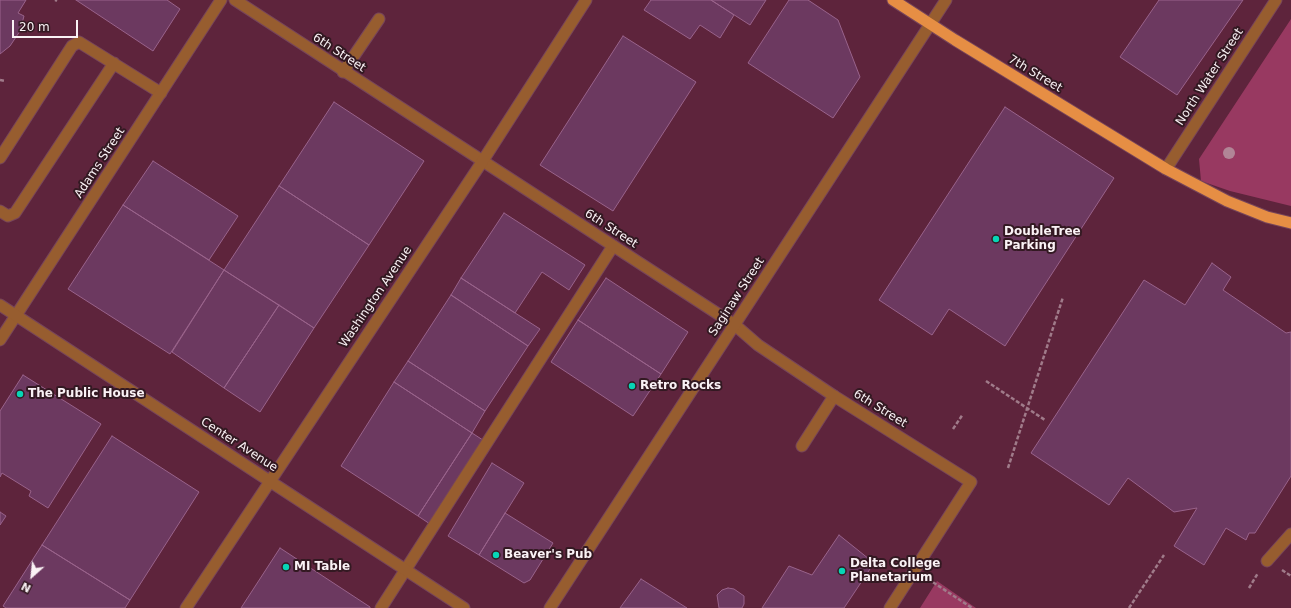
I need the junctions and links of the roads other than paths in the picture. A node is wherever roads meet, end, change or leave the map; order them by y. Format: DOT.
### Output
graph roads {
  1 [pos="221,0"];
  2 [pos="235,0"];
  3 [pos="586,0"];
  4 [pos="893,0"];
  5 [pos="946,0"];
  6 [pos="1276,0"];
  7 [pos="379,19"];
  8 [pos="930,25"];
  9 [pos="114,63"];
  10 [pos="343,72"];
  11 [pos="161,93"];
  12 [pos="0,158"];
  13 [pos="482,162"];
  14 [pos="1166,169"];
  15 [pos="0,211"];
  16 [pos="1290,225"];
  17 [pos="613,246"];
  18 [pos="0,305"];
  19 [pos="16,316"];
  20 [pos="735,325"];
  21 [pos="0,340"];
  22 [pos="834,396"];
  23 [pos="802,446"];
  24 [pos="270,480"];
  25 [pos="1291,534"];
  26 [pos="1267,561"];
  27 [pos="406,570"];
  28 [pos="186,608"];
  29 [pos="381,608"];
  30 [pos="464,608"];
  31 [pos="550,608"];
  32 [pos="890,608"];
  1 -- 11 [label="street, Adams Street"];
  2 -- 10 [label="street, 6th Street"];
  3 -- 13 [label="street, Washington Avenue"];
  4 -- 8 [label="highway, 7th Street"];
  5 -- 8 [label="street, Saginaw Street"];
  6 -- 14 [label="street, North Water Street"];
  7 -- 10 [label="street"];
  8 -- 14 [label="highway, 7th Street"];
  8 -- 20 [label="street, Saginaw Street"];
  9 -- 11 [label="street"];
  9 -- 12 [label="street"];
  9 -- 15 [label="street"];
  10 -- 13 [label="street, 6th Street"];
  11 -- 19 [label="street, Adams Street"];
  13 -- 17 [label="street, 6th Street"];
  13 -- 24 [label="street, Washington Avenue"];
  14 -- 16 [label="highway, 7th Street"];
  17 -- 20 [label="street, 6th Street"];
  17 -- 27 [label="street"];
  18 -- 19 [label="street, Center Avenue"];
  19 -- 21 [label="street, Adams Street"];
  19 -- 24 [label="street, Center Avenue"];
  20 -- 22 [label="street, 6th Street"];
  20 -- 31 [label="street, Saginaw Street"];
  22 -- 23 [label="street"];
  22 -- 32 [label="street, 6th Street"];
  24 -- 27 [label="street, Center Avenue"];
  24 -- 28 [label="street, Washington Avenue"];
  25 -- 26 [label="street"];
  27 -- 29 [label="street"];
  27 -- 30 [label="street, Center Avenue"];
}
